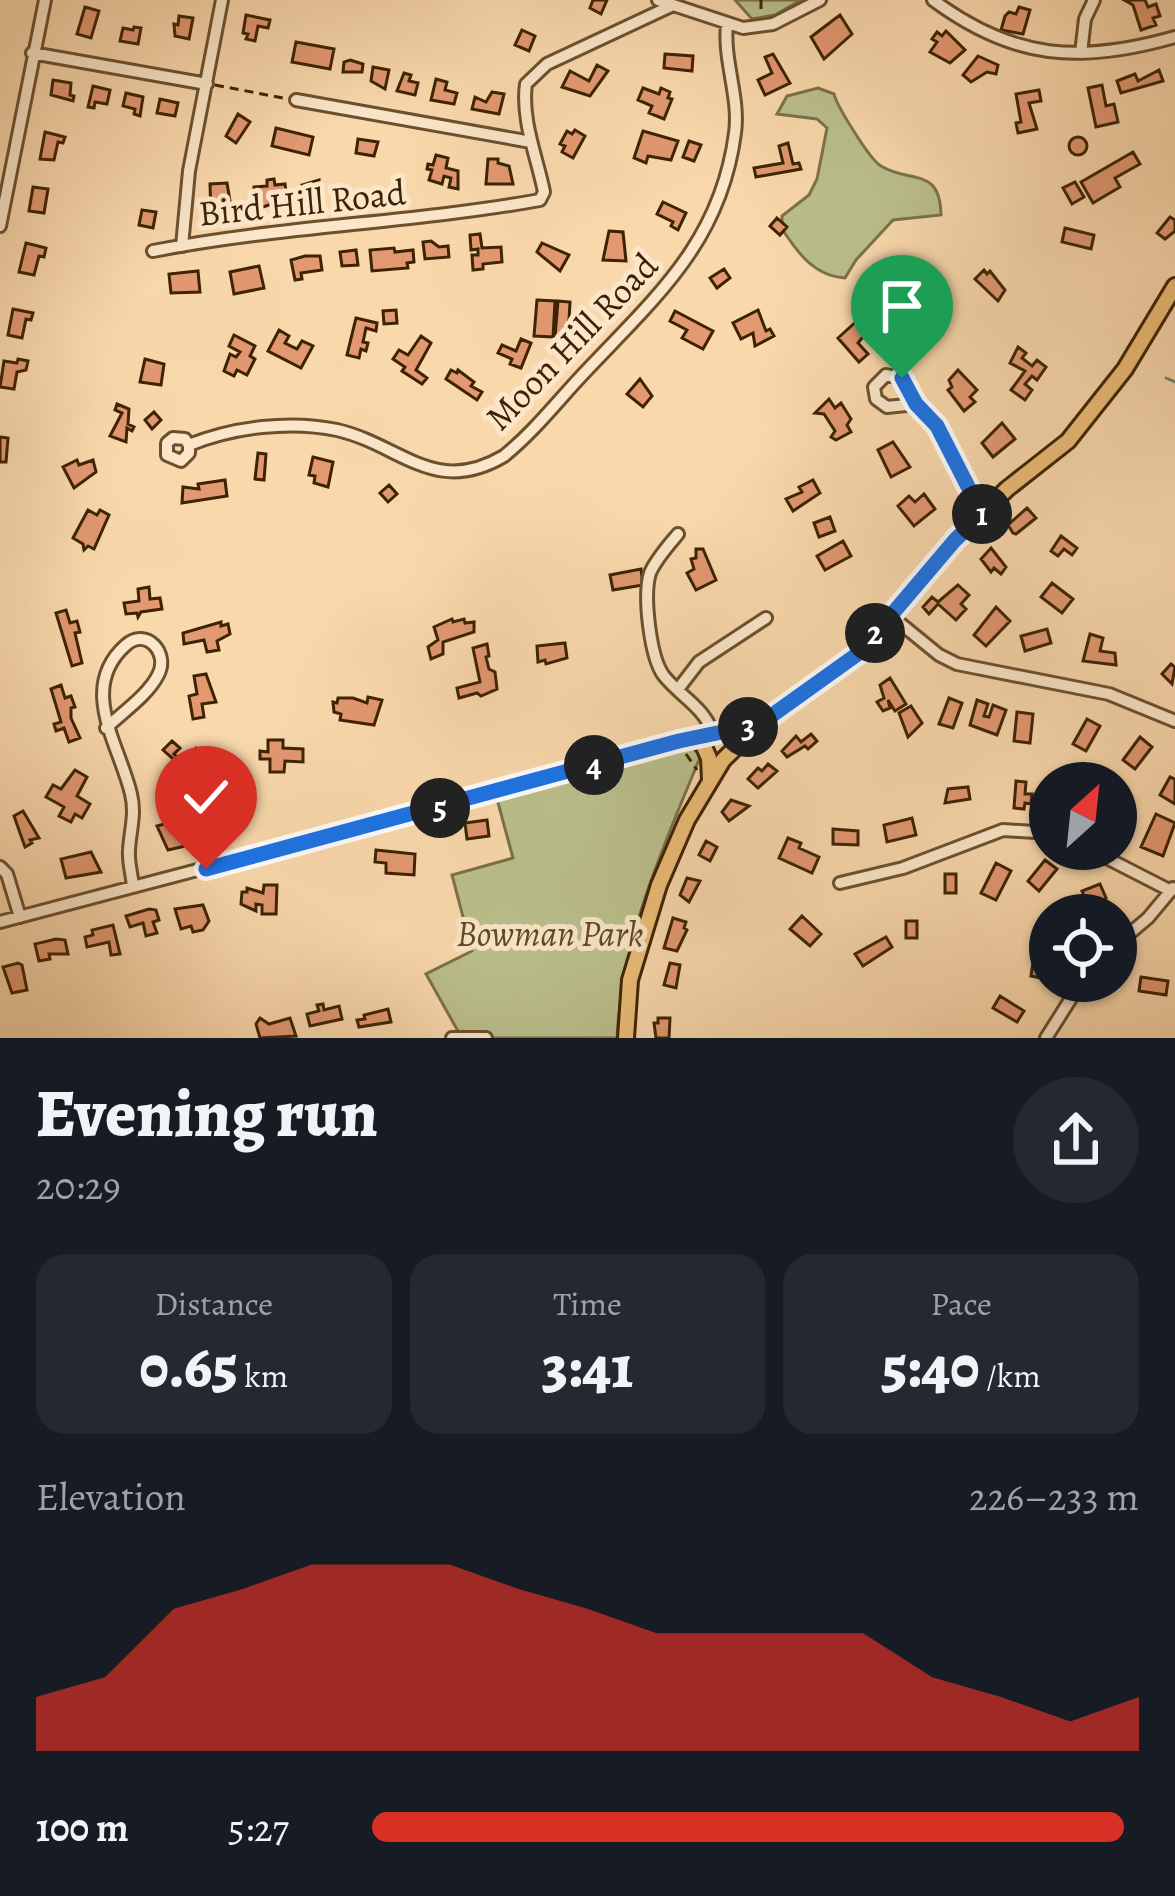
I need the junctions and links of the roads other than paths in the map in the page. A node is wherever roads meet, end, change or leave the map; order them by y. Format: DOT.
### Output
graph roads {
  1 [pos="45,0"];
  2 [pos="222,0"];
  3 [pos="658,0"];
  4 [pos="820,0"];
  5 [pos="933,0"];
  6 [pos="1094,0"];
  7 [pos="671,5"];
  8 [pos="727,24"];
  9 [pos="1175,37"];
  10 [pos="32,53"];
  11 [pos="1081,53"];
  12 [pos="207,84"];
  13 [pos="296,100"];
  14 [pos="531,142"];
  15 [pos="5,170"];
  16 [pos="0,226"];
  17 [pos="182,245"];
  18 [pos="153,251"];
  19 [pos="1175,286"];
  20 [pos="916,404"];
  21 [pos="190,446"];
  22 [pos="982,514"];
  23 [pos="678,534"];
  24 [pos="890,615"];
  25 [pos="766,618"];
  26 [pos="679,688"];
  27 [pos="1175,722"];
  28 [pos="106,728"];
  29 [pos="710,744"];
  30 [pos="1029,831"];
  31 [pos="0,867"];
  32 [pos="1134,870"];
  33 [pos="840,884"];
  34 [pos="134,887"];
  35 [pos="1173,888"];
  36 [pos="20,917"];
  37 [pos="0,922"];
  38 [pos="1137,927"];
  39 [pos="1069,1002"];
  40 [pos="452,1038"];
  41 [pos="486,1038"];
  42 [pos="626,1038"];
  43 [pos="1046,1038"];
  1 -- 10 [label="street"];
  2 -- 12 [label="street"];
  3 -- 7 [label="street"];
  4 -- 8 [label="street"];
  5 -- 11 [label="street"];
  6 -- 11 [label="street"];
  7 -- 8 [label="street"];
  7 -- 14 [label="street"];
  8 -- 21 [label="street, Moon Hill Road"];
  9 -- 11 [label="street"];
  10 -- 12 [label="street"];
  10 -- 15 [label="street"];
  12 -- 17 [label="street"];
  13 -- 14 [label="street"];
  14 -- 17 [label="street, Bird Hill Road"];
  15 -- 16 [label="street"];
  17 -- 18 [label="street, Bird Hill Road"];
  19 -- 22 [label="main road"];
  20 -- 22 [label="street"];
  22 -- 24 [label="main road"];
  23 -- 26 [label="street"];
  24 -- 27 [label="street"];
  24 -- 29 [label="main road"];
  25 -- 26 [label="street"];
  26 -- 29 [label="street"];
  28 -- 28 [label="street"];
  28 -- 34 [label="street"];
  29 -- 34 [label="street"];
  29 -- 42 [label="main road"];
  30 -- 33 [label="street"];
  31 -- 36 [label="street"];
  32 -- 35 [label="street"];
  34 -- 36 [label="street"];
  35 -- 38 [label="street"];
  36 -- 37 [label="street"];
  39 -- 43 [label="street"];
  40 -- 41 [label="street"];
}
